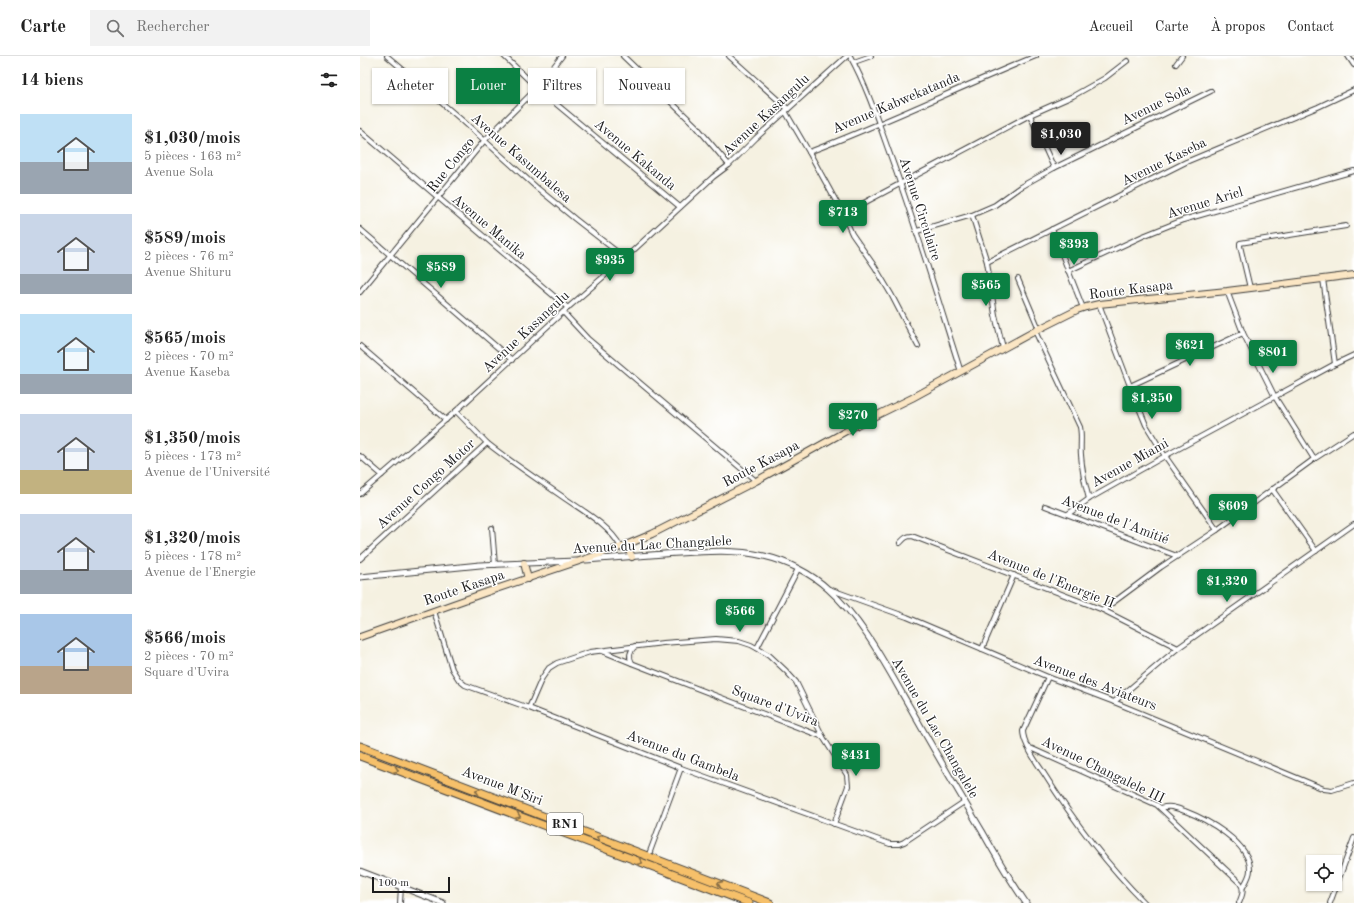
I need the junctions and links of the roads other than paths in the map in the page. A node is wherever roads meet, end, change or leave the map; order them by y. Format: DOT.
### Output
graph roads {
  1 [pos="386,56"];
  2 [pos="504,56"];
  3 [pos="562,56"];
  4 [pos="623,56"];
  5 [pos="729,56"];
  6 [pos="849,56"];
  7 [pos="871,56"];
  8 [pos="1036,56"];
  9 [pos="1182,56"];
  10 [pos="1348,56"];
  11 [pos="1128,61"];
  12 [pos="854,62"];
  13 [pos="1176,64"];
  14 [pos="1354,65"];
  15 [pos="553,68"];
  16 [pos="528,79"];
  17 [pos="1354,90"];
  18 [pos="1211,91"];
  19 [pos="528,97"];
  20 [pos="556,104"];
  21 [pos="786,110"];
  22 [pos="1030,115"];
  23 [pos="879,124"];
  24 [pos="360,131"];
  25 [pos="484,141"];
  26 [pos="809,152"];
  27 [pos="729,165"];
  28 [pos="1054,168"];
  29 [pos="1354,171"];
  30 [pos="901,184"];
  31 [pos="438,198"];
  32 [pos="680,207"];
  33 [pos="843,214"];
  34 [pos="972,215"];
  35 [pos="1346,226"];
  36 [pos="360,229"];
  37 [pos="1052,229"];
  38 [pos="917,231"];
  39 [pos="391,255"];
  40 [pos="625,258"];
  41 [pos="987,262"];
  42 [pos="1068,271"];
  43 [pos="1354,275"];
  44 [pos="1018,279"];
  45 [pos="1323,279"];
  46 [pos="1250,288"];
  47 [pos="1227,291"];
  48 [pos="360,292"];
  49 [pos="1100,304"];
  50 [pos="568,308"];
  51 [pos="1083,308"];
  52 [pos="563,312"];
  53 [pos="1037,330"];
  54 [pos="1243,333"];
  55 [pos="360,346"];
  56 [pos="918,346"];
  57 [pos="1003,348"];
  58 [pos="1354,355"];
  59 [pos="512,360"];
  60 [pos="1335,364"];
  61 [pos="961,372"];
  62 [pos="1130,386"];
  63 [pos="1275,397"];
  64 [pos="456,411"];
  65 [pos="446,420"];
  66 [pos="1354,433"];
  67 [pos="487,443"];
  68 [pos="360,456"];
  69 [pos="1165,456"];
  70 [pos="1314,459"];
  71 [pos="382,475"];
  72 [pos="756,481"];
  73 [pos="1272,490"];
  74 [pos="360,494"];
  75 [pos="1089,498"];
  76 [pos="1045,506"];
  77 [pos="1068,514"];
  78 [pos="1354,524"];
  79 [pos="492,528"];
  80 [pos="1216,530"];
  81 [pos="900,543"];
  82 [pos="629,544"];
  83 [pos="621,547"];
  84 [pos="1316,551"];
  85 [pos="1177,556"];
  86 [pos="632,557"];
  87 [pos="360,559"];
  88 [pos="583,561"];
  89 [pos="524,563"];
  90 [pos="494,565"];
  91 [pos="798,569"];
  92 [pos="1014,575"];
  93 [pos="360,577"];
  94 [pos="528,579"];
  95 [pos="828,588"];
  96 [pos="1103,610"];
  97 [pos="434,611"];
  98 [pos="360,637"];
  99 [pos="635,646"];
  100 [pos="757,648"];
  101 [pos="982,648"];
  102 [pos="1178,648"];
  103 [pos="602,651"];
  104 [pos="634,664"];
  105 [pos="1048,677"];
  106 [pos="1114,702"];
  107 [pos="529,708"];
  108 [pos="823,736"];
  109 [pos="360,746"];
  110 [pos="1028,746"];
  111 [pos="360,756"];
  112 [pos="681,768"];
  113 [pos="1354,783"];
  114 [pos="964,802"];
  115 [pos="1161,808"];
  116 [pos="834,824"];
  117 [pos="1354,838"];
  118 [pos="648,857"];
  119 [pos="360,870"];
  120 [pos="1243,886"];
  121 [pos="402,887"];
  122 [pos="400,903"];
  123 [pos="443,903"];
  124 [pos="749,903"];
  125 [pos="770,903"];
  126 [pos="1026,903"];
  127 [pos="1145,903"];
  128 [pos="1239,903"];
  129 [pos="1330,903"];
  1 -- 25 [label="street, Avenue Kasumbalesa"];
  2 -- 16 [label="street, Avenue Kakanda"];
  3 -- 15 [label="street, Rue Congo"];
  4 -- 27 [label="street"];
  5 -- 21 [label="street"];
  6 -- 12 [label="street, Avenue Circulaire"];
  6 -- 21 [label="street, Avenue Kasangulu"];
  7 -- 12 [label="street"];
  8 -- 23 [label="street, Avenue Kabwekatanda"];
  9 -- 13 [label="street"];
  10 -- 14 [label="street"];
  11 -- 22 [label="street"];
  12 -- 23 [label="street, Avenue Circulaire"];
  17 -- 37 [label="street, Avenue Kaseba"];
  18 -- 28 [label="street, Avenue Sola"];
  19 -- 25 [label="street, Rue Congo"];
  20 -- 32 [label="street, Avenue Kakanda"];
  21 -- 26 [label="street"];
  21 -- 27 [label="street, Avenue Kasangulu"];
  22 -- 28 [label="street"];
  22 -- 30 [label="street"];
  23 -- 26 [label="street, Avenue Kabwekatanda"];
  23 -- 30 [label="street, Avenue Circulaire"];
  24 -- 31 [label="street, Avenue Manika"];
  25 -- 31 [label="street, Rue Congo"];
  25 -- 40 [label="street, Avenue Kasumbalesa"];
  26 -- 33 [label="street"];
  27 -- 32 [label="street, Avenue Kasangulu"];
  28 -- 34 [label="street, Avenue Sola"];
  29 -- 42 [label="street, Avenue Ariel"];
  30 -- 33 [label="street"];
  30 -- 38 [label="street, Avenue Circulaire"];
  31 -- 39 [label="street, Rue Congo"];
  31 -- 50 [label="street, Avenue Manika"];
  32 -- 40 [label="street, Avenue Kasangulu"];
  33 -- 56 [label="street"];
  34 -- 38 [label="street, Avenue Sola"];
  34 -- 41 [label="street"];
  35 -- 46 [label="street"];
  36 -- 39 [label="street"];
  37 -- 41 [label="street, Avenue Kaseba"];
  37 -- 42 [label="street"];
  38 -- 61 [label="street, Avenue Circulaire"];
  39 -- 48 [label="street, Rue Congo"];
  39 -- 59 [label="street"];
  40 -- 50 [label="street, Avenue Kasangulu"];
  41 -- 57 [label="street"];
  42 -- 51 [label="street"];
  43 -- 45 [label="main road, Route Kasapa"];
  44 -- 53 [label="street, Avenue de l'Amitié"];
  45 -- 46 [label="main road, Route Kasapa"];
  45 -- 60 [label="street"];
  46 -- 47 [label="main road, Route Kasapa"];
  47 -- 49 [label="main road, Route Kasapa"];
  47 -- 54 [label="street"];
  49 -- 51 [label="main road, Route Kasapa"];
  49 -- 62 [label="street"];
  50 -- 52 [label="street, Avenue Kasangulu"];
  51 -- 53 [label="main road, Route Kasapa"];
  52 -- 59 [label="street, Avenue Kasangulu"];
  52 -- 72 [label="street"];
  53 -- 57 [label="main road, Route Kasapa"];
  53 -- 75 [label="street, Avenue de l'Amitié"];
  54 -- 62 [label="street"];
  54 -- 63 [label="street"];
  55 -- 65 [label="street"];
  57 -- 61 [label="main road, Route Kasapa"];
  58 -- 60 [label="street, Avenue Miami"];
  59 -- 64 [label="street, Avenue Kasangulu"];
  60 -- 63 [label="street, Avenue Miami"];
  61 -- 72 [label="main road, Route Kasapa"];
  62 -- 69 [label="street"];
  63 -- 69 [label="street, Avenue Miami"];
  63 -- 70 [label="street"];
  64 -- 65 [label="street, Avenue Kasangulu"];
  64 -- 67 [label="street"];
  65 -- 71 [label="street, Avenue Kasangulu"];
  66 -- 70 [label="street"];
  67 -- 83 [label="street, Avenue Congo Motor"];
  67 -- 87 [label="street, Avenue Congo Motor"];
  68 -- 71 [label="street"];
  69 -- 75 [label="street, Avenue Miami"];
  69 -- 80 [label="street"];
  70 -- 73 [label="street"];
  71 -- 74 [label="street, Avenue Kasangulu"];
  72 -- 82 [label="main road, Route Kasapa"];
  73 -- 80 [label="street"];
  73 -- 84 [label="street"];
  75 -- 77 [label="street, Avenue Miami"];
  76 -- 77 [label="street, Avenue de l'Amitié"];
  77 -- 85 [label="street, Avenue de l'Amitié"];
  78 -- 84 [label="street"];
  79 -- 90 [label="street"];
  80 -- 85 [label="street"];
  81 -- 92 [label="street, Avenue de l'Energie II"];
  82 -- 83 [label="main road, Route Kasapa"];
  82 -- 86 [label="main road"];
  83 -- 88 [label="main road, Route Kasapa"];
  84 -- 102 [label="street"];
  85 -- 96 [label="street"];
  86 -- 88 [label="street, Avenue du Lac Changalele"];
  86 -- 91 [label="street, Avenue du Lac Changalele"];
  88 -- 89 [label="street, Avenue du Lac Changalele"];
  88 -- 94 [label="main road, Route Kasapa"];
  89 -- 90 [label="street, Avenue du Lac Changalele"];
  89 -- 94 [label="main road"];
  90 -- 93 [label="street, Avenue du Lac Changalele"];
  91 -- 95 [label="street, Avenue du Lac Changalele"];
  91 -- 100 [label="street"];
  92 -- 96 [label="street, Avenue de l'Energie II"];
  92 -- 101 [label="street"];
  94 -- 97 [label="main road, Route Kasapa"];
  95 -- 101 [label="street, Avenue des Aviateurs"];
  95 -- 114 [label="street, Avenue du Lac Changalele"];
  96 -- 102 [label="street, Avenue de l'Energie II"];
  97 -- 98 [label="main road, Route Kasapa"];
  97 -- 107 [label="street, Avenue du Gambela"];
  99 -- 100 [label="street, Square d'Uvira"];
  99 -- 103 [label="street, Square d'Uvira"];
  99 -- 104 [label="street"];
  100 -- 108 [label="street, Square d'Uvira"];
  101 -- 105 [label="street, Avenue des Aviateurs"];
  102 -- 106 [label="street"];
  103 -- 104 [label="street, Square d'Uvira"];
  103 -- 107 [label="street"];
  104 -- 108 [label="street, Square d'Uvira"];
  105 -- 106 [label="street, Avenue des Aviateurs"];
  105 -- 110 [label="street"];
  106 -- 113 [label="street, Avenue des Aviateurs"];
  107 -- 112 [label="street, Avenue du Gambela"];
  108 -- 116 [label="street"];
  118 -- 109 [label="highway, Avenue M'Siri / RN1, one-way"];
  110 -- 115 [label="street, Avenue Changalele III"];
  110 -- 127 [label="street"];
  111 -- 124 [label="highway, Avenue M'Siri / RN1, one-way"];
  112 -- 116 [label="street, Avenue du Gambela"];
  112 -- 118 [label="street"];
  114 -- 116 [label="street, Avenue du Gambela"];
  114 -- 126 [label="street, Avenue du Lac Changalele"];
  115 -- 120 [label="street, Avenue Changalele III"];
  115 -- 120 [label="street"];
  117 -- 129 [label="street"];
  125 -- 118 [label="highway, Avenue M'Siri / RN1, one-way"];
  119 -- 121 [label="street"];
  120 -- 128 [label="street"];
  121 -- 122 [label="street"];
  121 -- 123 [label="street"];
}
